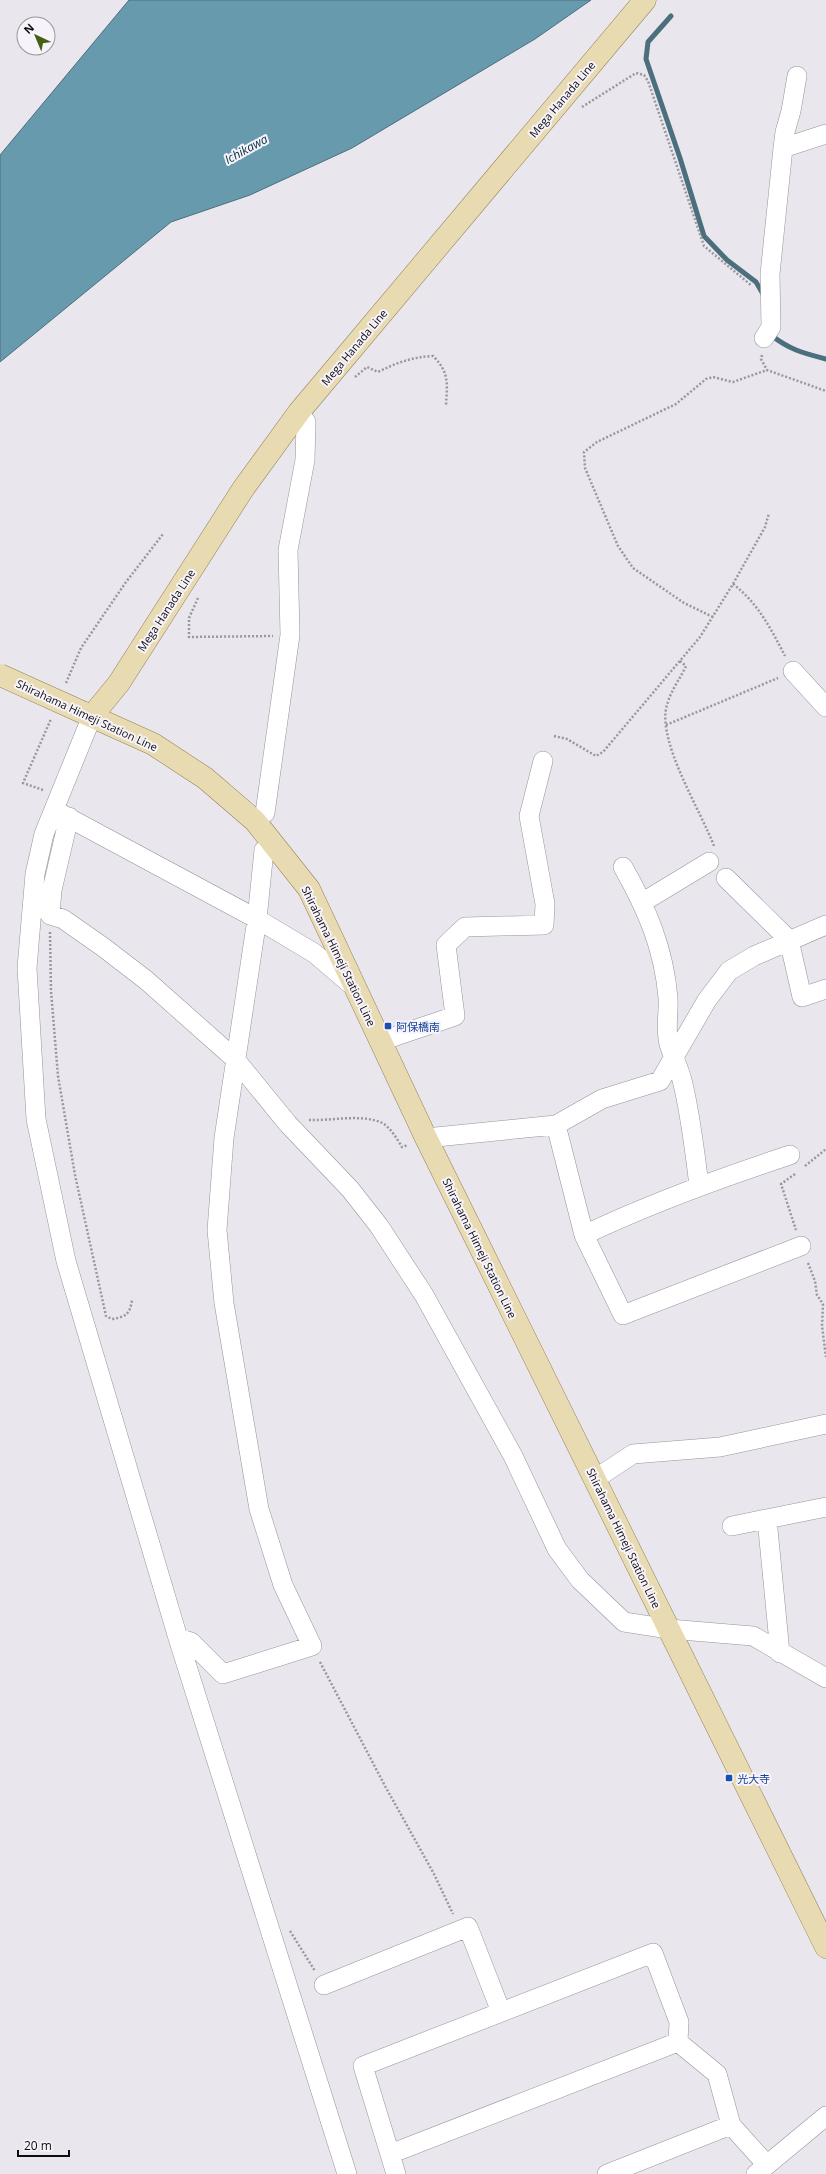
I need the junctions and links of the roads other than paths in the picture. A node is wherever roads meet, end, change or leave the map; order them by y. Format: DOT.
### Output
graph roads {
  1 [pos="645,0"];
  2 [pos="797,76"];
  3 [pos="826,134"];
  4 [pos="783,148"];
  5 [pos="767,332"];
  6 [pos="299,412"];
  7 [pos="793,671"];
  8 [pos="0,674"];
  9 [pos="826,707"];
  10 [pos="87,714"];
  11 [pos="543,761"];
  12 [pos="61,807"];
  13 [pos="265,813"];
  14 [pos="264,850"];
  15 [pos="712,856"];
  16 [pos="623,867"];
  17 [pos="726,878"];
  18 [pos="643,902"];
  19 [pos="257,919"];
  20 [pos="826,925"];
  21 [pos="789,940"];
  22 [pos="826,989"];
  23 [pos="357,990"];
  24 [pos="381,1041"];
  25 [pos="674,1058"];
  26 [pos="235,1059"];
  27 [pos="556,1125"];
  28 [pos="426,1138"];
  29 [pos="790,1155"];
  30 [pos="698,1186"];
  31 [pos="584,1235"];
  32 [pos="801,1246"];
  33 [pos="826,1424"];
  34 [pos="595,1479"];
  35 [pos="826,1507"];
  36 [pos="767,1519"];
  37 [pos="732,1526"];
  38 [pos="669,1629"];
  39 [pos="178,1638"];
  40 [pos="780,1653"];
  41 [pos="826,1678"];
  42 [pos="826,1947"];
  43 [pos="324,1985"];
  44 [pos="501,2012"];
  45 [pos="678,2042"];
  46 [pos="826,2116"];
  47 [pos="731,2125"];
  48 [pos="390,2154"];
  49 [pos="761,2169"];
  50 [pos="347,2174"];
  51 [pos="396,2174"];
  52 [pos="607,2174"];
  1 -- 6 [label="main road, Mega Hanada Line"];
  2 -- 4 [label="street"];
  3 -- 4 [label="street"];
  4 -- 5 [label="street"];
  6 -- 10 [label="main road, Mega Hanada Line"];
  6 -- 13 [label="street"];
  7 -- 9 [label="street"];
  8 -- 10 [label="main road, Shirahama Himeji Station Line, bridge"];
  10 -- 12 [label="street"];
  10 -- 23 [label="main road, Shirahama Himeji Station Line"];
  11 -- 24 [label="street"];
  12 -- 19 [label="street"];
  12 -- 26 [label="street"];
  12 -- 39 [label="street"];
  14 -- 19 [label="street"];
  15 -- 18 [label="street"];
  16 -- 18 [label="street"];
  17 -- 21 [label="street"];
  18 -- 25 [label="street"];
  19 -- 23 [label="street"];
  19 -- 26 [label="street"];
  20 -- 21 [label="street"];
  21 -- 22 [label="street"];
  21 -- 25 [label="street"];
  23 -- 24 [label="main road, Shirahama Himeji Station Line"];
  24 -- 28 [label="main road, Shirahama Himeji Station Line"];
  25 -- 27 [label="street"];
  25 -- 30 [label="street"];
  26 -- 38 [label="street"];
  26 -- 39 [label="street"];
  27 -- 28 [label="street"];
  27 -- 31 [label="street"];
  28 -- 34 [label="main road, Shirahama Himeji Station Line"];
  29 -- 30 [label="street"];
  30 -- 31 [label="street"];
  31 -- 32 [label="street"];
  33 -- 34 [label="street"];
  34 -- 38 [label="main road, Shirahama Himeji Station Line"];
  35 -- 36 [label="street"];
  36 -- 37 [label="street"];
  36 -- 40 [label="street"];
  38 -- 40 [label="street"];
  38 -- 42 [label="main road, Shirahama Himeji Station Line"];
  39 -- 50 [label="street"];
  40 -- 41 [label="street"];
  43 -- 44 [label="street"];
  44 -- 45 [label="street"];
  44 -- 48 [label="street"];
  45 -- 47 [label="street"];
  45 -- 48 [label="street"];
  46 -- 49 [label="street"];
  47 -- 49 [label="street"];
  47 -- 52 [label="street"];
  48 -- 51 [label="street"];
}
